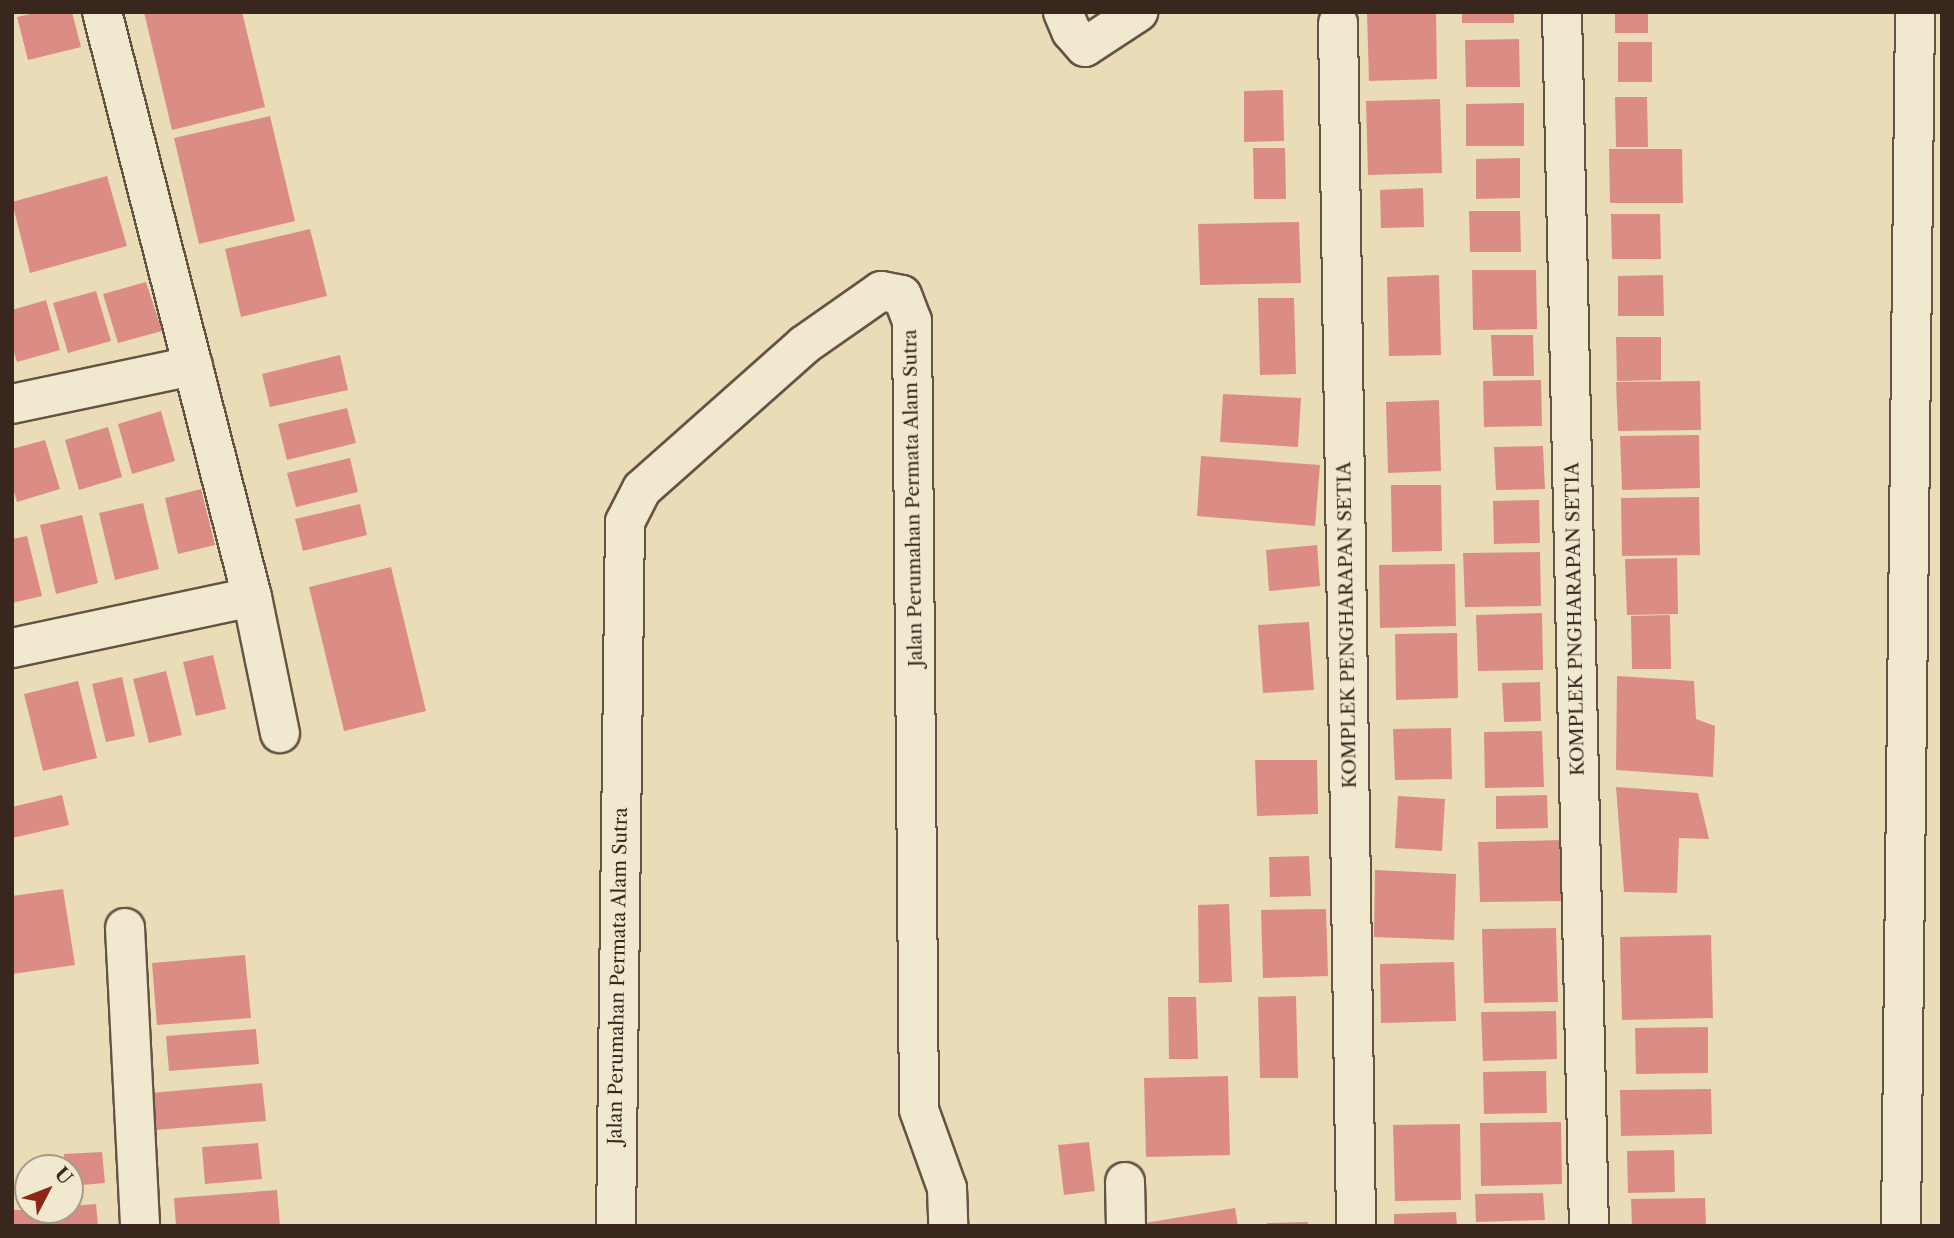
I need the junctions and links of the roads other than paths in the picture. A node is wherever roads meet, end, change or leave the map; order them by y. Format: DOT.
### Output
graph roads {
  1 [pos="102,12"];
  2 [pos="1063,12"];
  3 [pos="1138,12"];
  4 [pos="1562,12"];
  5 [pos="1915,12"];
  6 [pos="1338,23"];
  7 [pos="193,366"];
  8 [pos="12,404"];
  9 [pos="252,597"];
  10 [pos="12,648"];
  11 [pos="279,733"];
  12 [pos="125,928"];
  13 [pos="1125,1182"];
  14 [pos="140,1226"];
  15 [pos="616,1226"];
  16 [pos="948,1226"];
  17 [pos="1126,1226"];
  18 [pos="1356,1226"];
  19 [pos="1589,1226"];
  20 [pos="1901,1226"];
  1 -- 7 [label="street"];
  2 -- 3 [label="street"];
  4 -- 19 [label="street, KOMPLEK PNGHARAPAN SETIA"];
  5 -- 20 [label="street"];
  6 -- 18 [label="street, KOMPLEK PENGHARAPAN SETIA"];
  7 -- 8 [label="street"];
  7 -- 9 [label="street"];
  9 -- 10 [label="street"];
  9 -- 11 [label="street"];
  12 -- 14 [label="street"];
  13 -- 17 [label="street"];
  15 -- 16 [label="street, Jalan Perumahan Permata Alam Sutra"];
}
